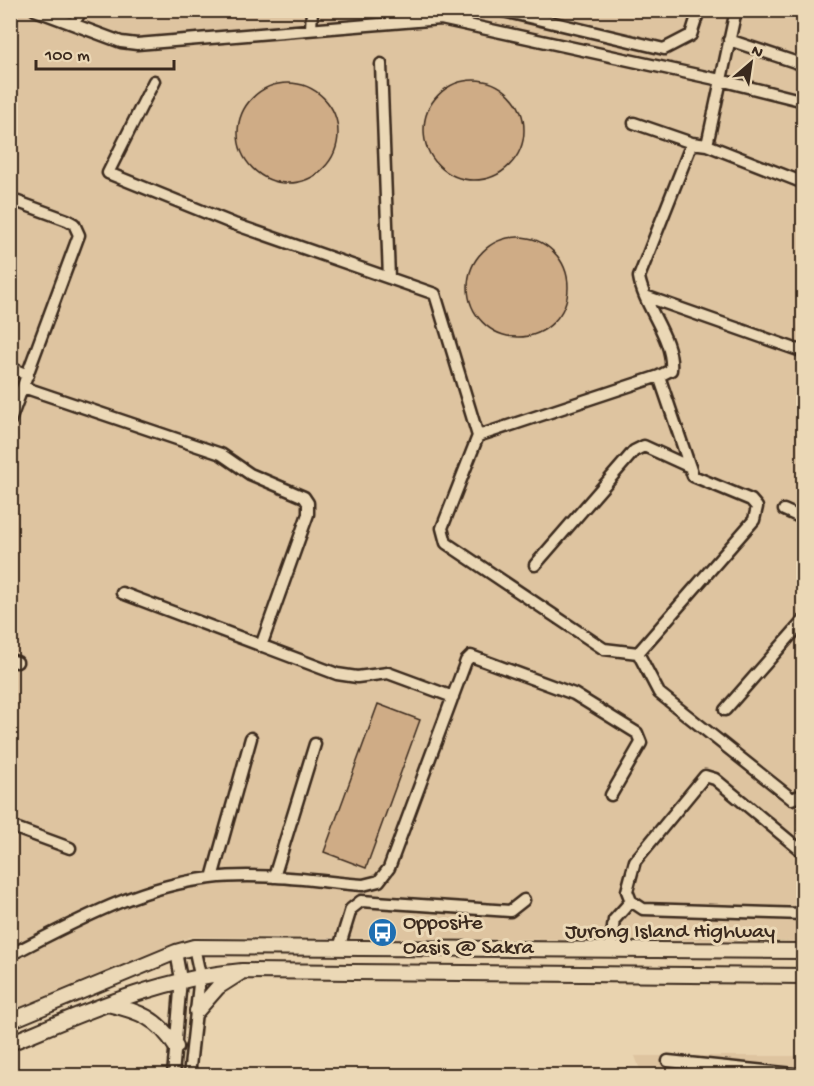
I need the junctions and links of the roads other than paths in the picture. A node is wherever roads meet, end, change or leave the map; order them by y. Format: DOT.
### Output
graph roads {
  1 [pos="35,10"];
  2 [pos="82,10"];
  3 [pos="312,10"];
  4 [pos="498,10"];
  5 [pos="699,10"];
  6 [pos="736,10"];
  7 [pos="73,24"];
  8 [pos="311,29"];
  9 [pos="729,40"];
  10 [pos="381,64"];
  11 [pos="804,64"];
  12 [pos="720,80"];
  13 [pos="154,81"];
  14 [pos="804,101"];
  15 [pos="634,123"];
  16 [pos="692,143"];
  17 [pos="707,145"];
  18 [pos="804,183"];
  19 [pos="10,199"];
  20 [pos="389,278"];
  21 [pos="645,296"];
  22 [pos="804,352"];
  23 [pos="10,369"];
  24 [pos="28,375"];
  25 [pos="659,376"];
  26 [pos="23,387"];
  27 [pos="10,421"];
  28 [pos="478,436"];
  29 [pos="690,467"];
  30 [pos="784,510"];
  31 [pos="804,519"];
  32 [pos="535,565"];
  33 [pos="122,593"];
  34 [pos="804,620"];
  35 [pos="261,646"];
  36 [pos="638,653"];
  37 [pos="453,696"];
  38 [pos="725,710"];
  39 [pos="251,738"];
  40 [pos="315,744"];
  41 [pos="804,794"];
  42 [pos="611,795"];
  43 [pos="10,826"];
  44 [pos="70,848"];
  45 [pos="804,853"];
  46 [pos="274,877"];
  47 [pos="212,878"];
  48 [pos="524,900"];
  49 [pos="631,901"];
  50 [pos="804,914"];
  51 [pos="194,947"];
  52 [pos="339,948"];
  53 [pos="610,950"];
  54 [pos="804,951"];
  55 [pos="176,952"];
  56 [pos="10,955"];
  57 [pos="242,971"];
  58 [pos="200,975"];
  59 [pos="804,976"];
  60 [pos="182,979"];
  61 [pos="105,1004"];
  62 [pos="197,1011"];
  63 [pos="10,1021"];
  64 [pos="10,1043"];
  65 [pos="176,1047"];
  66 [pos="668,1061"];
  67 [pos="751,1073"];
  68 [pos="804,1075"];
  69 [pos="173,1076"];
  70 [pos="189,1076"];
  1 -- 7 [label="street"];
  2 -- 7 [label="street"];
  3 -- 8 [label="street"];
  4 -- 5 [label="street"];
  6 -- 9 [label="street"];
  7 -- 8 [label="street"];
  8 -- 12 [label="street"];
  9 -- 11 [label="street"];
  9 -- 12 [label="street"];
  10 -- 20 [label="street"];
  12 -- 14 [label="street"];
  12 -- 17 [label="street"];
  13 -- 20 [label="street"];
  15 -- 16 [label="street"];
  16 -- 17 [label="street"];
  16 -- 21 [label="street"];
  17 -- 18 [label="street"];
  19 -- 24 [label="street"];
  20 -- 28 [label="street"];
  21 -- 22 [label="street"];
  21 -- 25 [label="street"];
  23 -- 24 [label="street"];
  24 -- 26 [label="street"];
  25 -- 28 [label="street"];
  25 -- 29 [label="street"];
  26 -- 27 [label="street"];
  26 -- 35 [label="street"];
  28 -- 36 [label="street"];
  29 -- 32 [label="street"];
  29 -- 36 [label="street"];
  30 -- 31 [label="street"];
  33 -- 35 [label="street"];
  34 -- 38 [label="street"];
  35 -- 37 [label="street"];
  36 -- 41 [label="street"];
  37 -- 42 [label="street"];
  37 -- 46 [label="street"];
  39 -- 47 [label="street"];
  40 -- 46 [label="street"];
  43 -- 44 [label="street"];
  45 -- 49 [label="street"];
  46 -- 47 [label="street"];
  47 -- 56 [label="street"];
  48 -- 52 [label="street"];
  49 -- 50 [label="street"];
  49 -- 53 [label="street"];
  51 -- 52 [label="main road, Jurong Island Highway"];
  51 -- 55 [label="main road, Jurong Island Highway"];
  51 -- 58 [label="street"];
  52 -- 53 [label="main road, Jurong Island Highway"];
  53 -- 54 [label="main road, Jurong Island Highway"];
  55 -- 60 [label="street"];
  55 -- 63 [label="main road, Jurong Island Highway"];
  57 -- 58 [label="main road, Jurong Island Highway"];
  57 -- 59 [label="main road, Jurong Island Highway"];
  57 -- 62 [label="main road"];
  58 -- 60 [label="main road, Jurong Island Highway"];
  58 -- 62 [label="street"];
  60 -- 61 [label="main road, Jurong Island Highway"];
  60 -- 65 [label="street"];
  61 -- 64 [label="main road, Jurong Island Highway"];
  61 -- 65 [label="main road"];
  62 -- 70 [label="street"];
  65 -- 69 [label="street"];
  66 -- 67 [label="street"];
  67 -- 68 [label="street"];
}
